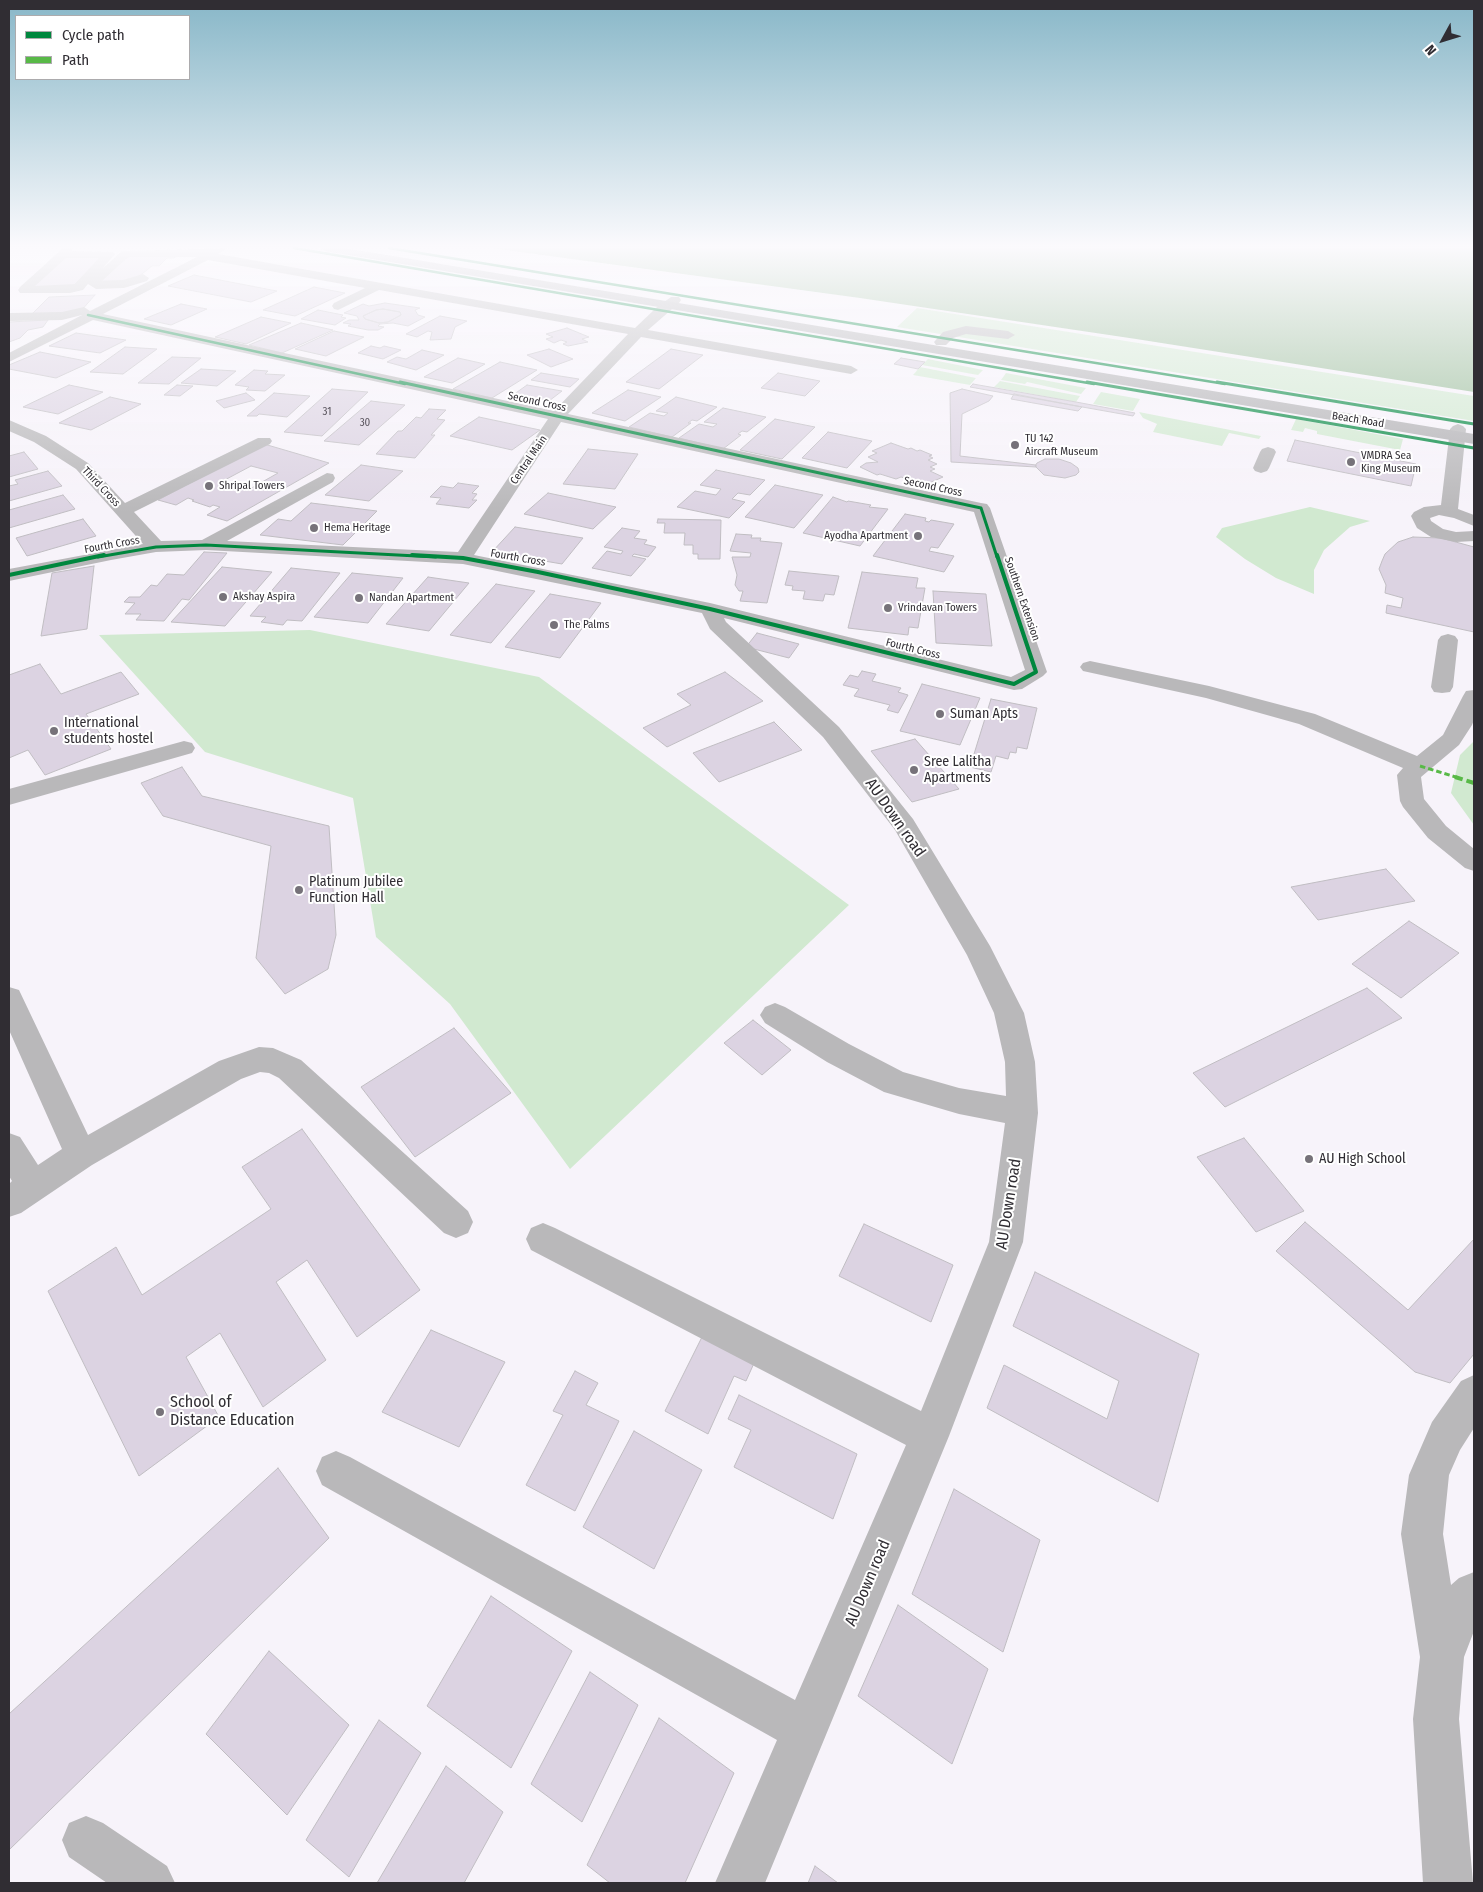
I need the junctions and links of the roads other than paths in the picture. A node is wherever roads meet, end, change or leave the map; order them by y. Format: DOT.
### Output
graph roads {
  1 [pos="49,336"];
  2 [pos="186,336"];
  3 [pos="634,336"];
  4 [pos="662,336"];
  5 [pos="874,336"];
  6 [pos="901,336"];
  7 [pos="947,336"];
  8 [pos="940,342"];
  9 [pos="9,358"];
  10 [pos="850,370"];
  11 [pos="557,417"];
  12 [pos="9,425"];
  13 [pos="1474,431"];
  14 [pos="1457,432"];
  15 [pos="1474,439"];
  16 [pos="264,441"];
  17 [pos="1268,452"];
  18 [pos="1261,468"];
  19 [pos="327,478"];
  20 [pos="981,508"];
  21 [pos="123,511"];
  22 [pos="1449,512"];
  23 [pos="1474,521"];
  24 [pos="1474,536"];
  25 [pos="206,545"];
  26 [pos="156,547"];
  27 [pos="463,558"];
  28 [pos="9,575"];
  29 [pos="710,609"];
  30 [pos="1448,640"];
  31 [pos="1090,667"];
  32 [pos="1014,684"];
  33 [pos="1442,687"];
  34 [pos="1474,696"];
  35 [pos="184,748"];
  36 [pos="1420,766"];
  37 [pos="9,797"];
  38 [pos="1474,862"];
  39 [pos="9,998"];
  40 [pos="774,1015"];
  41 [pos="1022,1113"];
  42 [pos="9,1147"];
  43 [pos="81,1155"];
  44 [pos="21,1194"];
  45 [pos="456,1222"];
  46 [pos="543,1239"];
  47 [pos="1474,1394"];
  48 [pos="930,1436"];
  49 [pos="336,1471"];
  50 [pos="1474,1593"];
  51 [pos="1442,1657"];
  52 [pos="806,1731"];
  53 [pos="86,1840"];
  54 [pos="150,1883"];
  55 [pos="740,1883"];
  56 [pos="1448,1883"];
  1 -- 9 [label="street"];
  2 -- 11 [label="street, Second Cross"];
  3 -- 11 [label="street, Central Main"];
  4 -- 10 [label="street"];
  5 -- 14 [label="main road, Beach Road"];
  6 -- 8 [label="main road, Beach Road"];
  7 -- 8 [label="street"];
  8 -- 14 [label="main road, Beach Road"];
  11 -- 20 [label="street, Second Cross"];
  11 -- 27 [label="street, Central Main"];
  12 -- 21 [label="street, Third Cross"];
  13 -- 14 [label="main road, Beach Road"];
  14 -- 15 [label="main road, Beach Road"];
  14 -- 22 [label="street"];
  16 -- 21 [label="street"];
  17 -- 18 [label="street"];
  19 -- 25 [label="street"];
  20 -- 32 [label="street, Southern Extension"];
  21 -- 26 [label="street, Third Cross"];
  22 -- 23 [label="street"];
  22 -- 24 [label="street"];
  25 -- 26 [label="street, Fourth Cross"];
  25 -- 27 [label="street, Fourth Cross"];
  26 -- 28 [label="street, Fourth Cross"];
  27 -- 29 [label="street, Fourth Cross"];
  29 -- 32 [label="street, Fourth Cross"];
  29 -- 41 [label="street, AU Down road"];
  30 -- 33 [label="street"];
  31 -- 36 [label="street"];
  34 -- 36 [label="street"];
  35 -- 37 [label="street"];
  36 -- 38 [label="street"];
  39 -- 43 [label="street"];
  40 -- 41 [label="street"];
  41 -- 48 [label="street, AU Down road"];
  42 -- 44 [label="street"];
  43 -- 44 [label="street"];
  43 -- 45 [label="street"];
  46 -- 48 [label="street"];
  47 -- 51 [label="street"];
  48 -- 52 [label="street, AU Down road"];
  49 -- 52 [label="street"];
  50 -- 51 [label="street"];
  51 -- 56 [label="street"];
  52 -- 55 [label="street, AU Down road"];
  53 -- 54 [label="street"];
}
